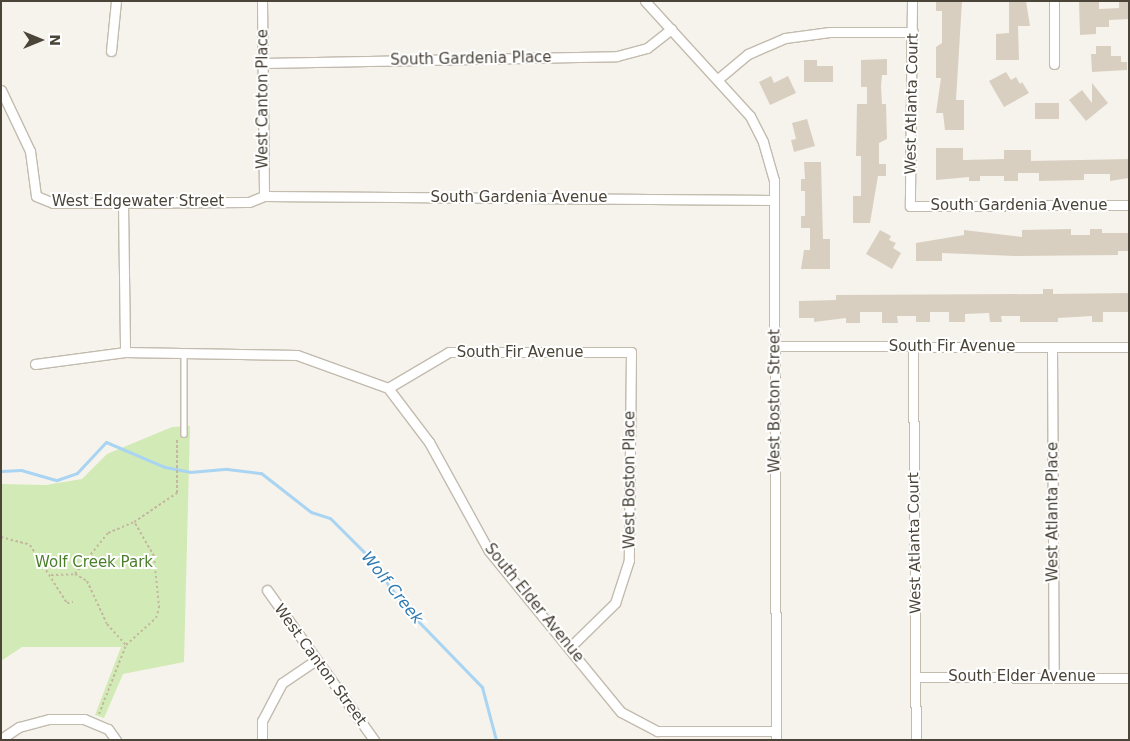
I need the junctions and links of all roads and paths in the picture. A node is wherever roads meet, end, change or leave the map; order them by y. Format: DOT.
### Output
graph roads {
  1 [pos="116,1"];
  2 [pos="262,1"];
  3 [pos="645,1"];
  4 [pos="912,1"];
  5 [pos="1054,1"];
  6 [pos="671,29"];
  7 [pos="913,32"];
  8 [pos="111,51"];
  9 [pos="262,63"];
  10 [pos="1054,64"];
  11 [pos="718,79"];
  12 [pos="1,90"];
  13 [pos="264,196"];
  14 [pos="774,200"];
  15 [pos="124,203"];
  16 [pos="1129,205"];
  17 [pos="910,206"];
  18 [pos="775,346"];
  19 [pos="913,347"];
  20 [pos="1129,347"];
  21 [pos="1052,348"];
  22 [pos="125,352"];
  23 [pos="631,352"];
  24 [pos="184,353"];
  25 [pos="35,364"];
  26 [pos="388,388"];
  27 [pos="184,434"];
  28 [pos="177,445"];
  29 [pos="134,522"];
  30 [pos="1,537"];
  31 [pos="75,574"];
  32 [pos="51,575"];
  33 [pos="267,590"];
  34 [pos="73,602"];
  35 [pos="126,645"];
  36 [pos="570,647"];
  37 [pos="316,660"];
  38 [pos="1054,676"];
  39 [pos="916,677"];
  40 [pos="1129,678"];
  41 [pos="96,721"];
  42 [pos="776,735"];
  43 [pos="1,740"];
  44 [pos="116,740"];
  45 [pos="262,740"];
  46 [pos="374,740"];
  47 [pos="916,740"];
  1 -- 8 [label="street"];
  2 -- 9 [label="street, West Canton Place"];
  3 -- 6 [label="street"];
  4 -- 7 [label="street, West Atlanta Court"];
  5 -- 10 [label="street"];
  6 -- 9 [label="street, South Gardenia Place"];
  6 -- 11 [label="street"];
  7 -- 11 [label="street"];
  7 -- 17 [label="street, West Atlanta Court"];
  9 -- 13 [label="street, West Canton Place"];
  11 -- 14 [label="street, West Boston Street"];
  12 -- 15 [label="street, West Edgewater Street"];
  13 -- 14 [label="street, South Gardenia Avenue"];
  13 -- 15 [label="street, West Edgewater Street"];
  14 -- 18 [label="street, West Boston Street"];
  15 -- 22 [label="street"];
  16 -- 17 [label="street, South Gardenia Avenue"];
  18 -- 19 [label="street, South Fir Avenue"];
  18 -- 42 [label="street, West Boston Street"];
  19 -- 21 [label="street, South Fir Avenue"];
  19 -- 39 [label="street, West Atlanta Court"];
  20 -- 21 [label="street, South Fir Avenue"];
  21 -- 38 [label="street, West Atlanta Place"];
  22 -- 24 [label="street"];
  22 -- 25 [label="street"];
  23 -- 26 [label="street, South Fir Avenue"];
  23 -- 36 [label="street, West Boston Place"];
  24 -- 26 [label="street"];
  24 -- 27 [label="lane"];
  26 -- 36 [label="street, South Elder Avenue"];
  28 -- 29 [label="path"];
  29 -- 31 [label="path"];
  29 -- 35 [label="path"];
  30 -- 32 [label="path"];
  31 -- 32 [label="path"];
  31 -- 35 [label="path"];
  32 -- 34 [label="path"];
  33 -- 37 [label="street, West Canton Street"];
  35 -- 41 [label="path"];
  36 -- 42 [label="street, South Elder Avenue"];
  37 -- 45 [label="street"];
  37 -- 46 [label="street, West Canton Street"];
  38 -- 39 [label="street, South Elder Avenue"];
  38 -- 40 [label="street, South Elder Avenue"];
  39 -- 47 [label="street, West Atlanta Court"];
  41 -- 43 [label="street"];
  41 -- 44 [label="street"];
}
